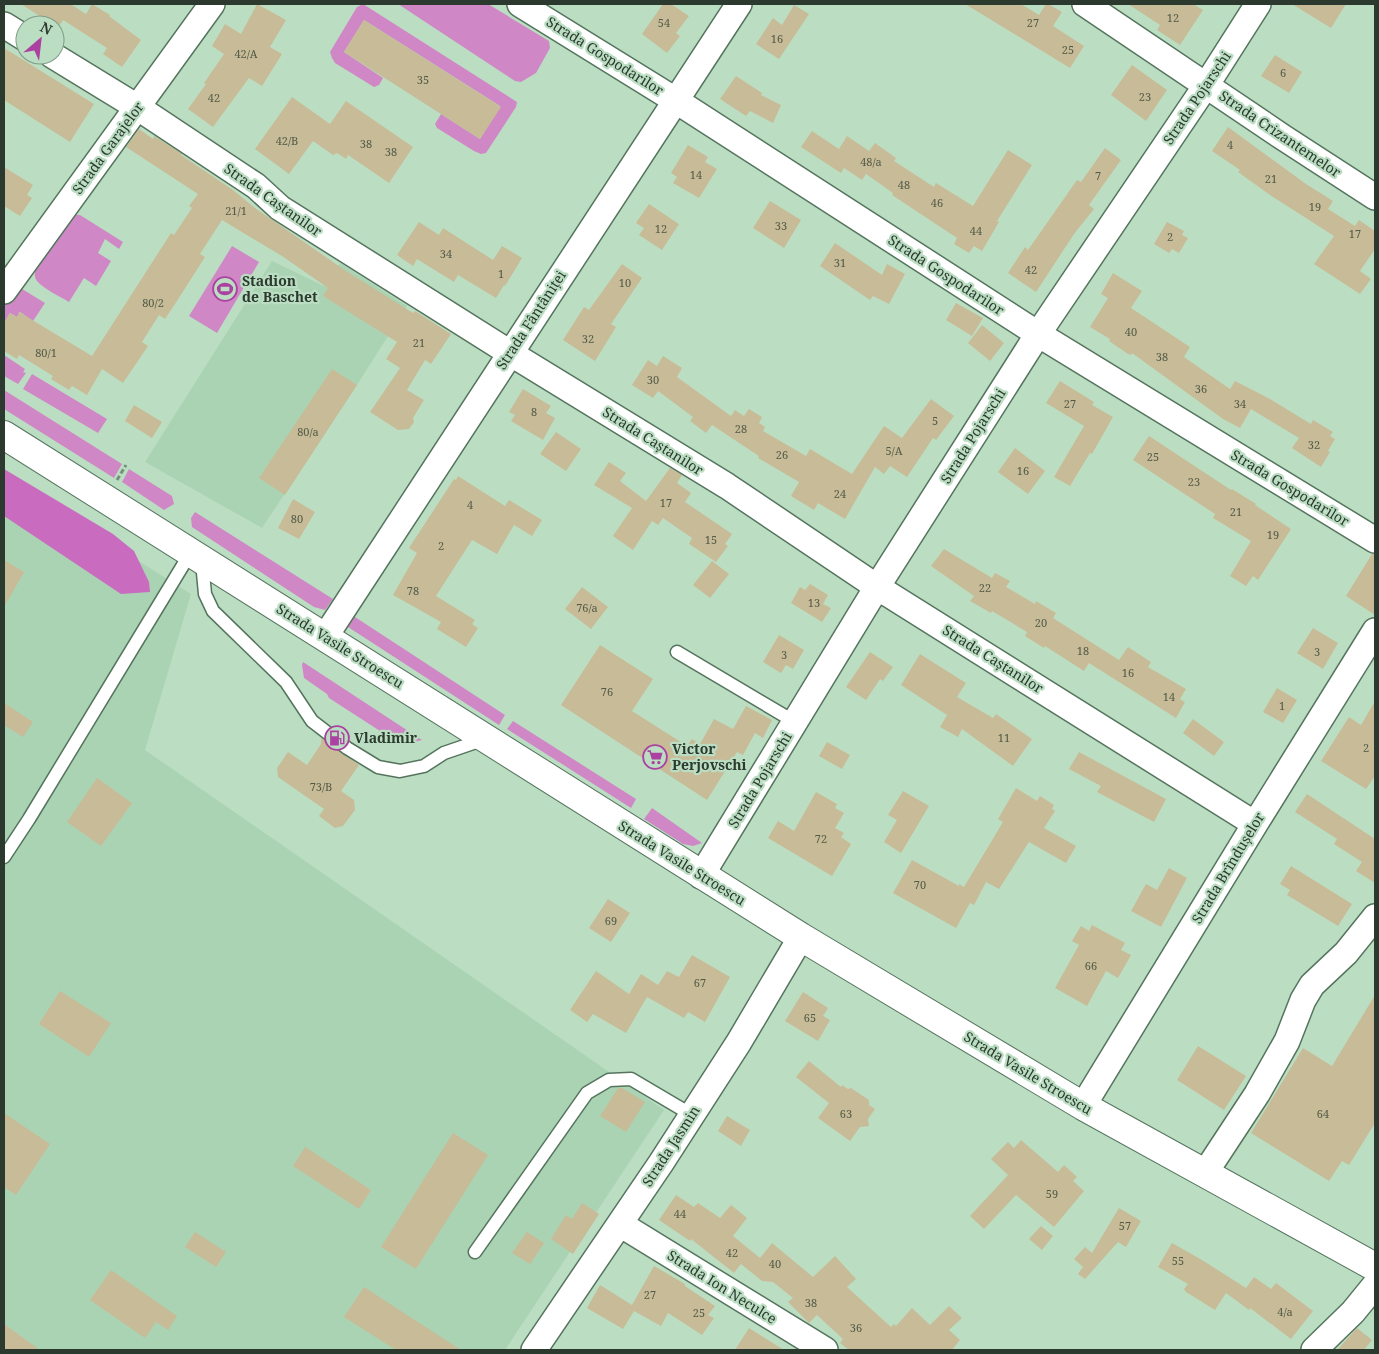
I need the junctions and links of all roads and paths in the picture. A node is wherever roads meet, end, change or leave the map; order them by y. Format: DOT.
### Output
graph roads {
  1 [pos="212,4"];
  2 [pos="520,4"];
  3 [pos="739,4"];
  4 [pos="1085,4"];
  5 [pos="1258,4"];
  6 [pos="4,25"];
  7 [pos="15,32"];
  8 [pos="65,63"];
  9 [pos="1207,84"];
  10 [pos="675,100"];
  11 [pos="137,107"];
  12 [pos="1375,196"];
  13 [pos="4,291"];
  14 [pos="1038,334"];
  15 [pos="510,353"];
  16 [pos="4,435"];
  17 [pos="126,465"];
  18 [pos="117,480"];
  19 [pos="1375,540"];
  20 [pos="197,556"];
  21 [pos="878,587"];
  22 [pos="1375,631"];
  23 [pos="325,637"];
  24 [pos="677,652"];
  25 [pos="795,722"];
  26 [pos="486,739"];
  27 [pos="1255,824"];
  28 [pos="4,857"];
  29 [pos="701,876"];
  30 [pos="1375,917"];
  31 [pos="801,937"];
  32 [pos="1083,1106"];
  33 [pos="692,1114"];
  34 [pos="1205,1173"];
  35 [pos="620,1224"];
  36 [pos="476,1252"];
  37 [pos="1375,1266"];
  38 [pos="1375,1285"];
  39 [pos="534,1350"];
  40 [pos="826,1350"];
  41 [pos="1314,1350"];
  1 -- 11 [label="street, Strada Garajelor"];
  2 -- 10 [label="street, Strada Gospodarilor"];
  3 -- 10 [label="street, Strada Fântâniței"];
  4 -- 9 [label="street, Strada Crizantemelor"];
  5 -- 9 [label="street, Strada Pojarschi"];
  6 -- 7 [label="street"];
  8 -- 11 [label="street, Strada Caștanilor"];
  9 -- 12 [label="street, Strada Crizantemelor"];
  9 -- 14 [label="street, Strada Pojarschi"];
  10 -- 14 [label="street, Strada Gospodarilor"];
  10 -- 15 [label="street, Strada Fântâniței"];
  11 -- 13 [label="street, Strada Garajelor"];
  11 -- 15 [label="street, Strada Caștanilor"];
  14 -- 19 [label="street, Strada Gospodarilor"];
  14 -- 21 [label="street, Strada Pojarschi"];
  15 -- 21 [label="street, Strada Caștanilor"];
  15 -- 23 [label="street, Strada Fântâniței"];
  16 -- 20 [label="main road, Strada Vasile Stroescu"];
  17 -- 18 [label="path"];
  20 -- 23 [label="main road, Strada Vasile Stroescu"];
  20 -- 26 [label="lane"];
  20 -- 28 [label="lane"];
  21 -- 25 [label="street, Strada Pojarschi"];
  21 -- 27 [label="street, Strada Caștanilor"];
  22 -- 27 [label="street, Strada Brîndușelor"];
  23 -- 26 [label="main road, Strada Vasile Stroescu"];
  24 -- 25 [label="lane"];
  25 -- 29 [label="street, Strada Pojarschi"];
  26 -- 29 [label="main road, Strada Vasile Stroescu"];
  27 -- 32 [label="street, Strada Brîndușelor"];
  29 -- 31 [label="main road, Strada Vasile Stroescu"];
  30 -- 34 [label="street"];
  31 -- 32 [label="main road, Strada Vasile Stroescu"];
  31 -- 33 [label="street, Strada Jasmin"];
  32 -- 34 [label="main road, Strada Vasile Stroescu"];
  33 -- 35 [label="street, Strada Jasmin"];
  33 -- 36 [label="lane"];
  34 -- 37 [label="main road, Strada Vasile Stroescu"];
  35 -- 39 [label="street, Strada Jasmin"];
  35 -- 40 [label="street, Strada Ion Neculce"];
  38 -- 41 [label="street"];
}
